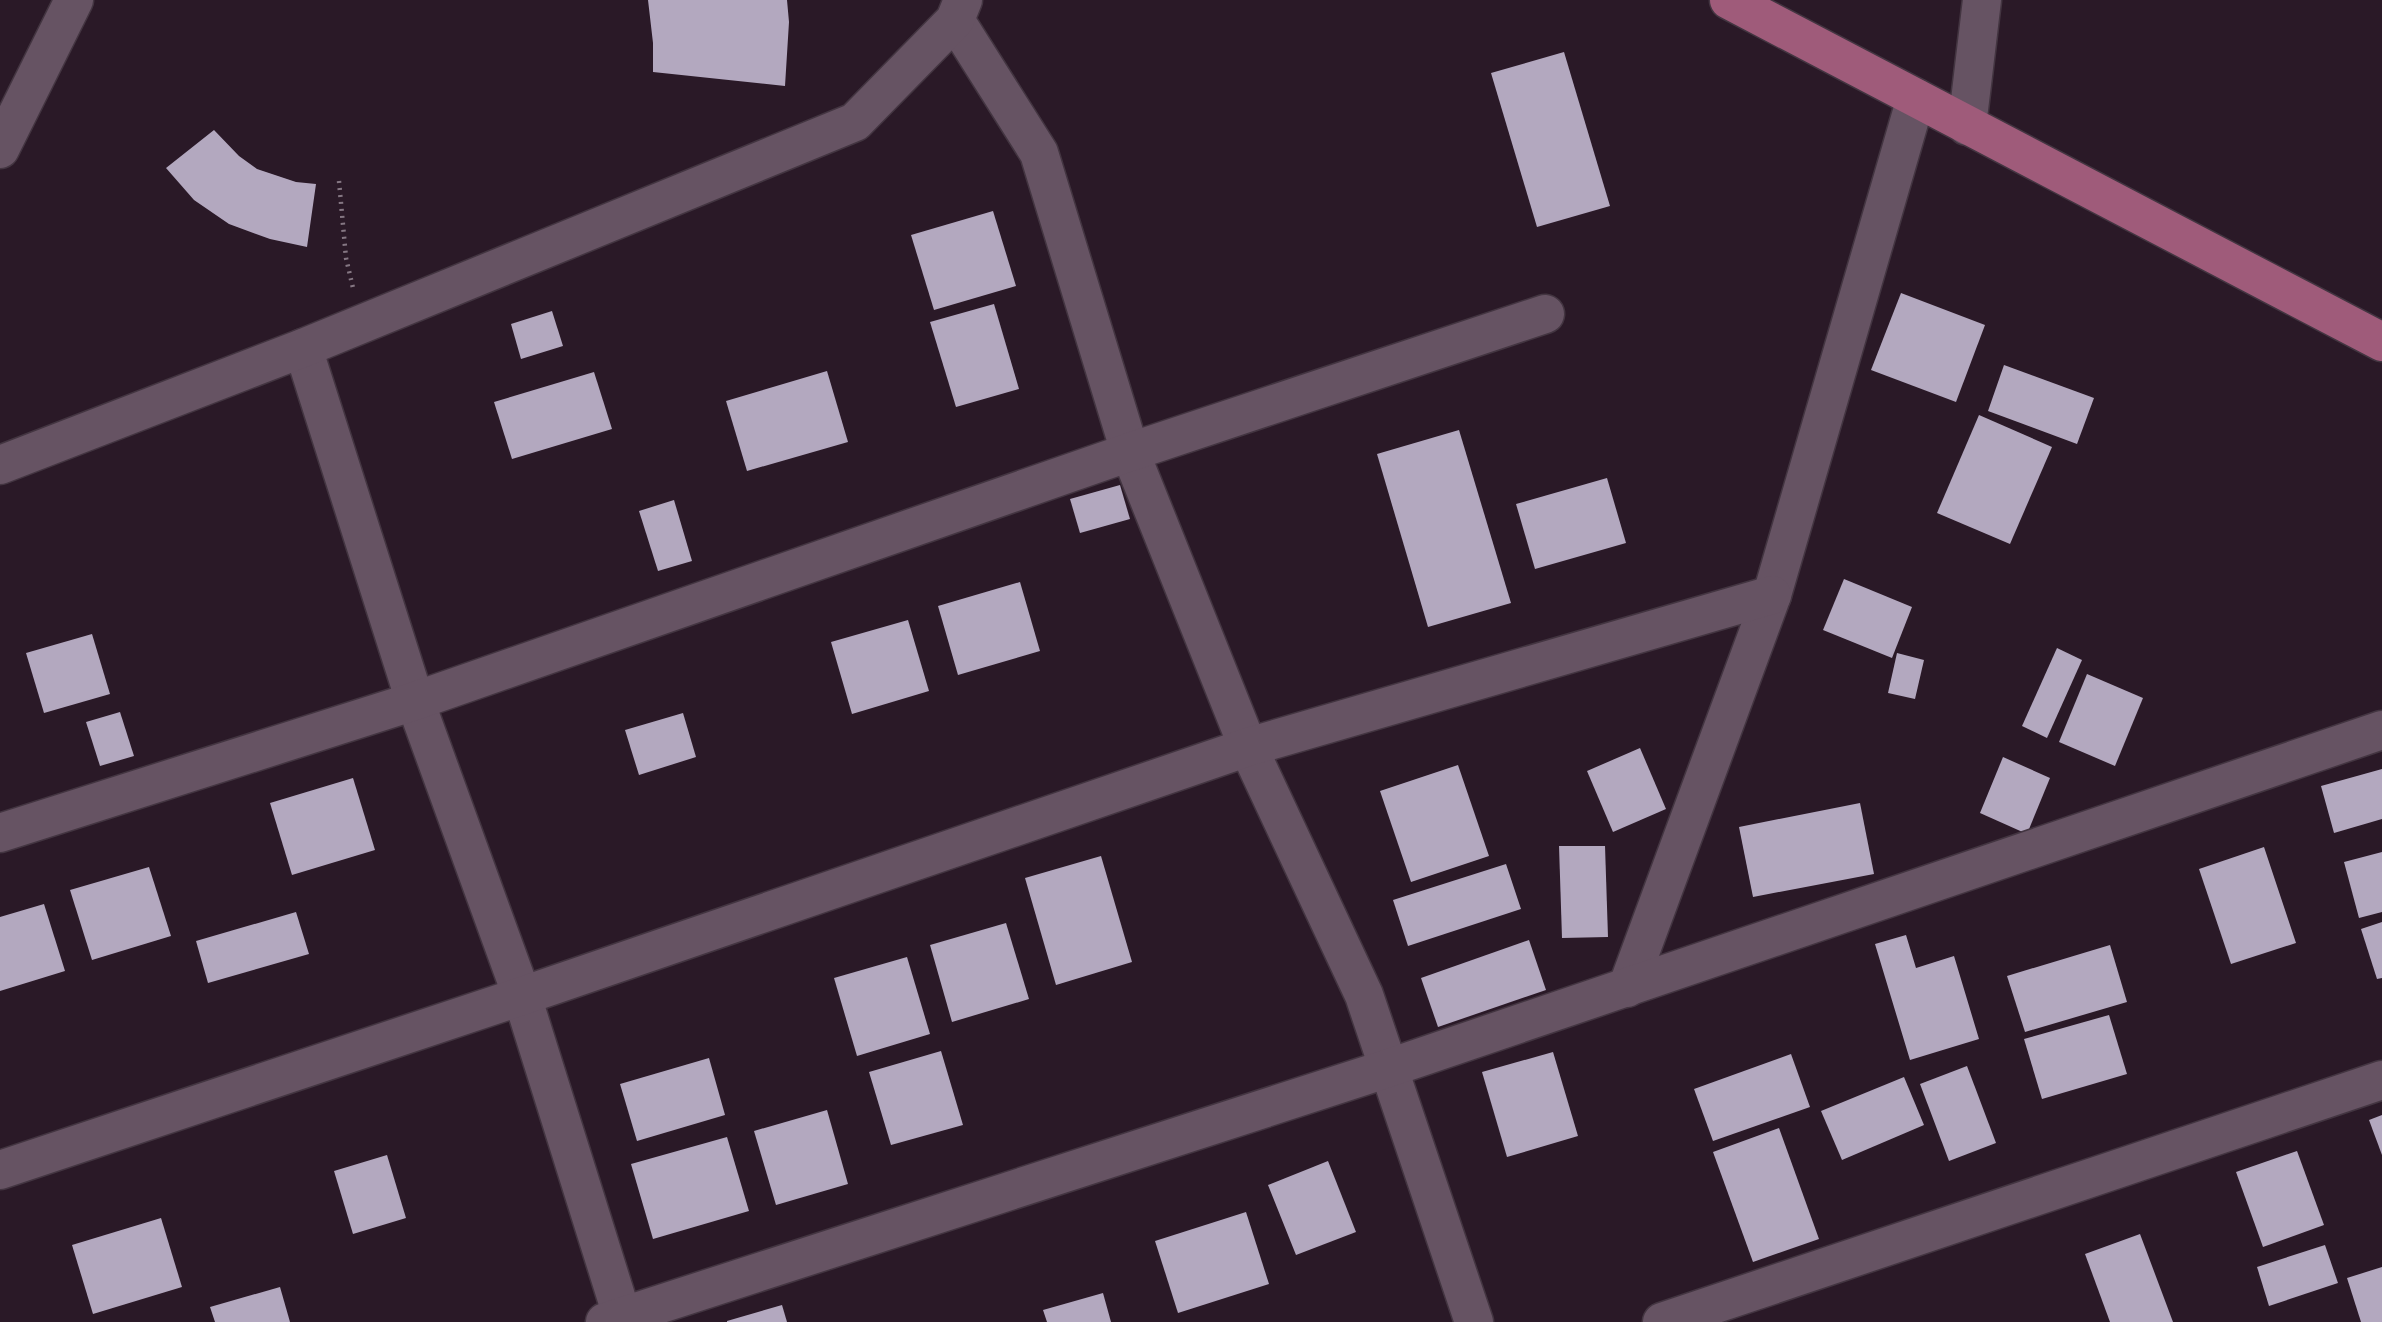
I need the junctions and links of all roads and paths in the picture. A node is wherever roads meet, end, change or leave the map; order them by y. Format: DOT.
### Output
graph roads {
  1 [pos="74,0"];
  2 [pos="1729,0"];
  3 [pos="1982,0"];
  4 [pos="959,10"];
  5 [pos="1916,98"];
  6 [pos="1967,126"];
  7 [pos="0,149"];
  8 [pos="339,181"];
  9 [pos="1545,314"];
  10 [pos="362,323"];
  11 [pos="2382,342"];
  12 [pos="303,348"];
  13 [pos="1129,452"];
  14 [pos="0,465"];
  15 [pos="1772,595"];
  16 [pos="415,701"];
  17 [pos="2382,730"];
  18 [pos="1248,747"];
  19 [pos="0,833"];
  20 [pos="1627,988"];
  21 [pos="522,996"];
  22 [pos="1389,1068"];
  23 [pos="2382,1080"];
  24 [pos="0,1170"];
  25 [pos="617,1320"];
  26 [pos="1474,1322"];
  27 [pos="1662,1322"];
  1 -- 7 [label="street"];
  2 -- 5 [label="main road"];
  3 -- 6 [label="street"];
  4 -- 10 [label="street"];
  4 -- 13 [label="street"];
  5 -- 6 [label="main road"];
  5 -- 15 [label="street"];
  6 -- 11 [label="main road"];
  8 -- 10 [label="path"];
  9 -- 13 [label="street"];
  10 -- 12 [label="street"];
  12 -- 14 [label="street"];
  12 -- 16 [label="street"];
  13 -- 16 [label="street"];
  13 -- 18 [label="street"];
  15 -- 18 [label="street"];
  15 -- 20 [label="street"];
  16 -- 19 [label="street"];
  16 -- 21 [label="street"];
  17 -- 20 [label="street"];
  18 -- 21 [label="street"];
  18 -- 22 [label="street"];
  20 -- 22 [label="street"];
  21 -- 24 [label="street"];
  21 -- 25 [label="street"];
  22 -- 25 [label="street"];
  22 -- 26 [label="street"];
  23 -- 27 [label="street"];
}
